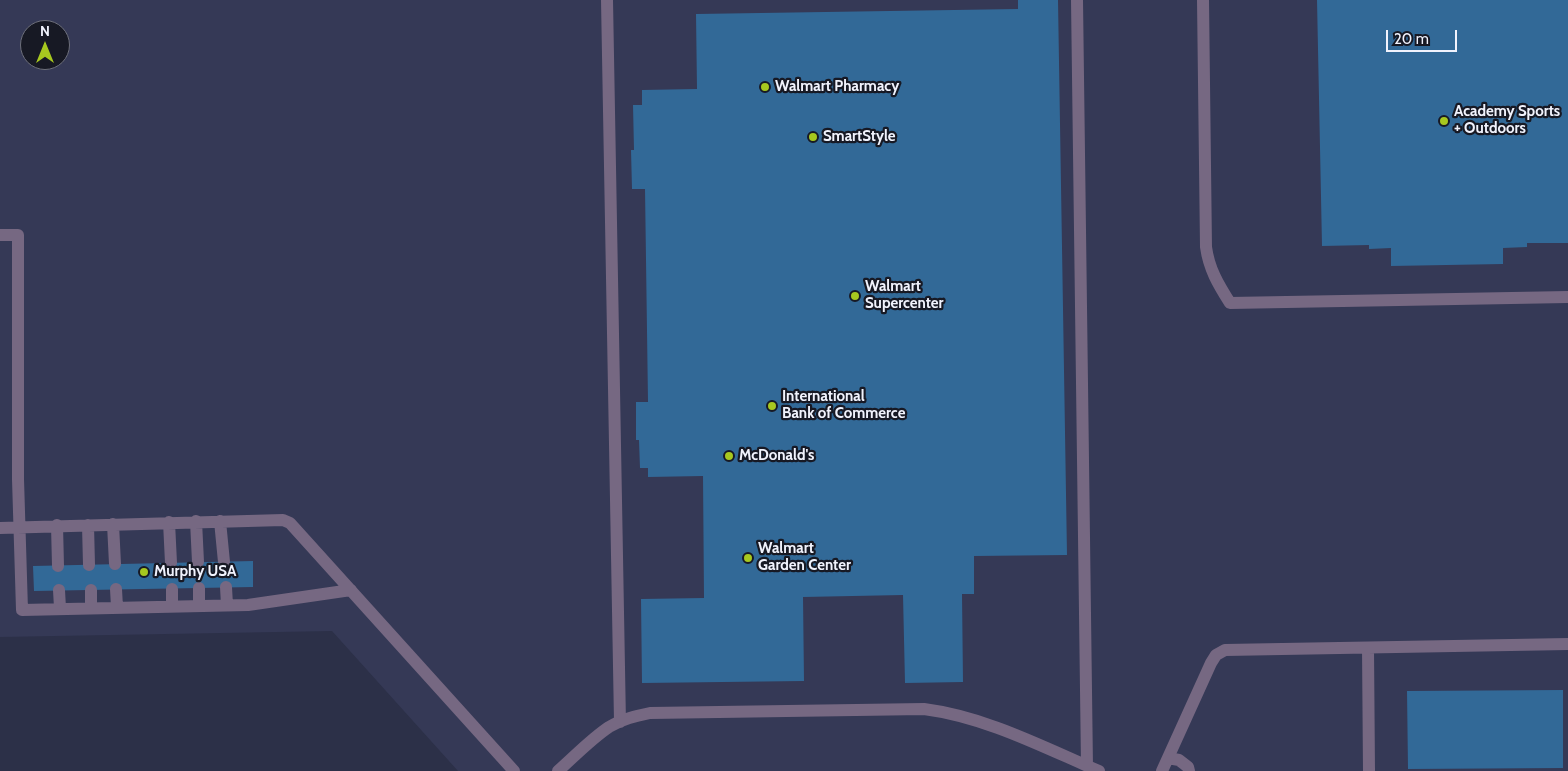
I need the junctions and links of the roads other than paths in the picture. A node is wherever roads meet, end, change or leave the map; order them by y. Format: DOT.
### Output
graph roads {
  1 [pos="607,0"];
  2 [pos="1077,0"];
  3 [pos="1203,0"];
  4 [pos="0,235"];
  5 [pos="1568,297"];
  6 [pos="196,521"];
  7 [pos="220,521"];
  8 [pos="169,522"];
  9 [pos="88,524"];
  10 [pos="114,524"];
  11 [pos="57,525"];
  12 [pos="18,526"];
  13 [pos="0,528"];
  14 [pos="198,562"];
  15 [pos="224,562"];
  16 [pos="171,563"];
  17 [pos="115,564"];
  18 [pos="89,565"];
  19 [pos="58,566"];
  20 [pos="226,587"];
  21 [pos="172,588"];
  22 [pos="199,588"];
  23 [pos="116,589"];
  24 [pos="59,590"];
  25 [pos="91,590"];
  26 [pos="351,590"];
  27 [pos="172,606"];
  28 [pos="199,606"];
  29 [pos="227,606"];
  30 [pos="117,607"];
  31 [pos="60,608"];
  32 [pos="91,608"];
  33 [pos="1568,644"];
  34 [pos="1368,648"];
  35 [pos="620,722"];
  36 [pos="1168,758"];
  37 [pos="1087,766"];
  38 [pos="514,771"];
  39 [pos="558,771"];
  40 [pos="1099,771"];
  41 [pos="1162,771"];
  42 [pos="1189,771"];
  43 [pos="1369,771"];
  1 -- 35 [label="lane"];
  2 -- 37 [label="lane"];
  3 -- 5 [label="lane"];
  4 -- 12 [label="lane"];
  6 -- 7 [label="lane"];
  6 -- 8 [label="lane"];
  6 -- 14 [label="lane"];
  7 -- 15 [label="lane"];
  7 -- 26 [label="lane"];
  8 -- 10 [label="lane"];
  8 -- 16 [label="lane"];
  9 -- 10 [label="lane"];
  9 -- 11 [label="lane"];
  9 -- 18 [label="lane"];
  10 -- 17 [label="lane"];
  11 -- 12 [label="lane"];
  11 -- 19 [label="lane"];
  12 -- 13 [label="lane"];
  12 -- 31 [label="lane"];
  20 -- 29 [label="lane"];
  21 -- 27 [label="lane"];
  22 -- 28 [label="lane"];
  23 -- 30 [label="lane"];
  24 -- 31 [label="lane"];
  25 -- 32 [label="lane"];
  26 -- 29 [label="lane"];
  26 -- 38 [label="lane"];
  27 -- 28 [label="lane"];
  27 -- 30 [label="lane"];
  28 -- 29 [label="lane"];
  30 -- 32 [label="lane"];
  31 -- 32 [label="lane"];
  33 -- 34 [label="lane"];
  34 -- 36 [label="lane"];
  34 -- 43 [label="lane"];
  35 -- 37 [label="lane"];
  35 -- 39 [label="lane"];
  36 -- 41 [label="lane"];
  36 -- 42 [label="lane"];
  37 -- 40 [label="lane"];
}
